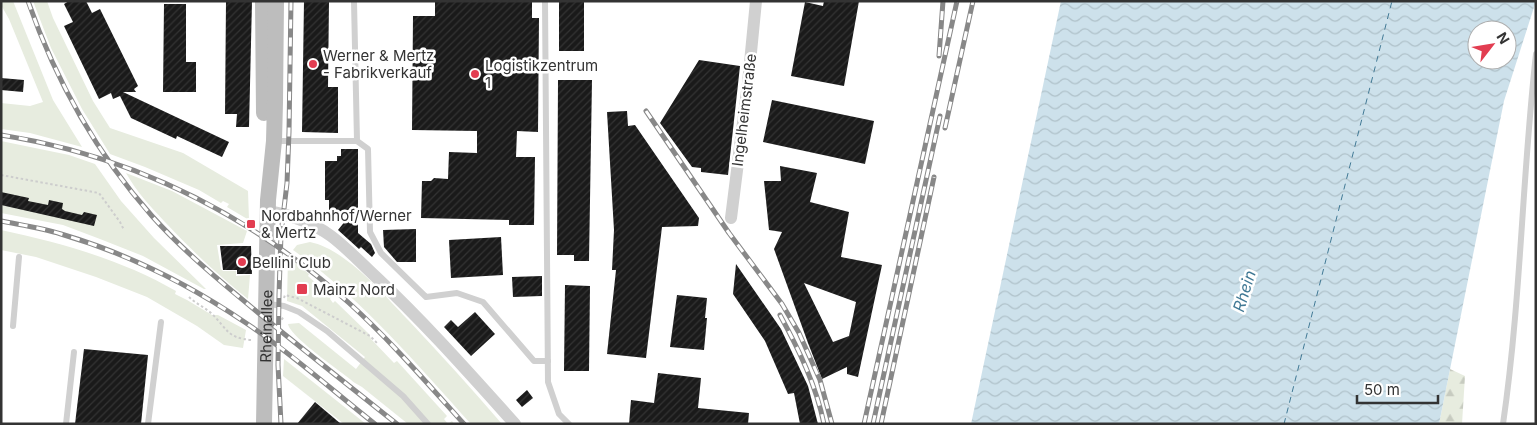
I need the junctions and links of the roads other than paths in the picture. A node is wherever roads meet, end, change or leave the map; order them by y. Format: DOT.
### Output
graph roads {
  1 [pos="263,1"];
  2 [pos="276,1"];
  3 [pos="354,1"];
  4 [pos="545,1"];
  5 [pos="756,1"];
  6 [pos="1536,54"];
  7 [pos="274,141"];
  8 [pos="356,142"];
  9 [pos="268,206"];
  10 [pos="731,218"];
  11 [pos="19,257"];
  12 [pos="266,304"];
  13 [pos="161,322"];
  14 [pos="13,326"];
  15 [pos="74,352"];
  16 [pos="548,362"];
  17 [pos="66,424"];
  18 [pos="148,424"];
  19 [pos="264,424"];
  20 [pos="428,424"];
  21 [pos="515,424"];
  22 [pos="569,424"];
  23 [pos="1503,424"];
  1 -- 9 [label="main road, Rheinallee"];
  2 -- 7 [label="main road, Rheinallee"];
  3 -- 8 [label="lane"];
  4 -- 16 [label="lane"];
  5 -- 10 [label="street, Ingelheimstraße"];
  6 -- 23 [label="lane"];
  7 -- 8 [label="lane"];
  7 -- 9 [label="main road, Rheinallee"];
  8 -- 16 [label="lane"];
  9 -- 12 [label="main road, Rheinallee"];
  9 -- 21 [label="street"];
  11 -- 14 [label="lane"];
  12 -- 19 [label="main road, Rheinallee"];
  12 -- 20 [label="lane"];
  13 -- 18 [label="lane"];
  15 -- 17 [label="lane"];
  16 -- 22 [label="lane"];
}
